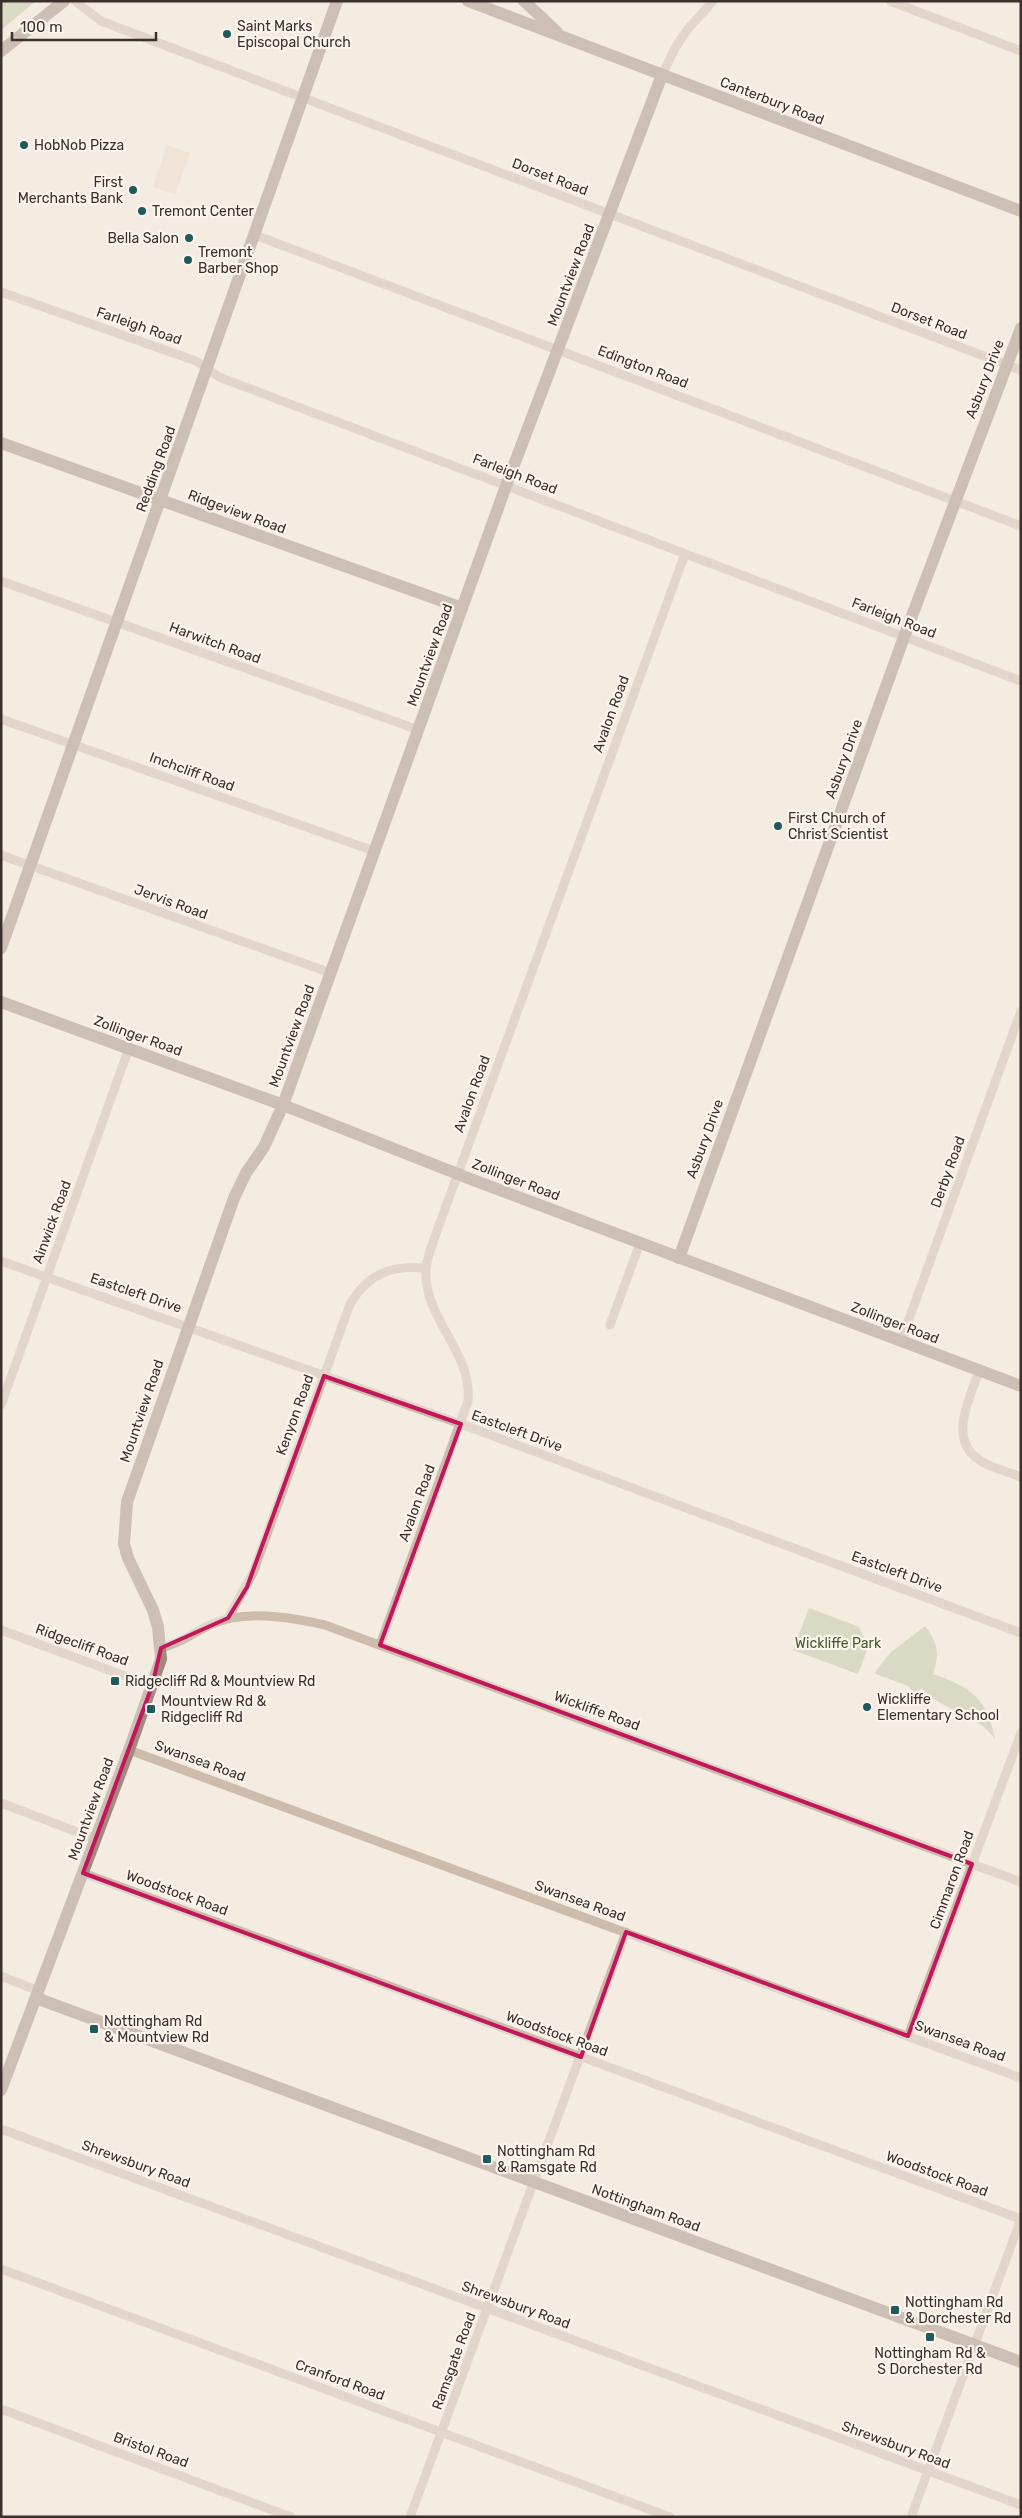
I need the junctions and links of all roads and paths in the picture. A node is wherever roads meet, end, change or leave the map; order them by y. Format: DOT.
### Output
graph roads {
  1 [pos="64,1"];
  2 [pos="75,1"];
  3 [pos="337,1"];
  4 [pos="468,1"];
  5 [pos="524,1"];
  6 [pos="713,1"];
  7 [pos="890,1"];
  8 [pos="562,36"];
  9 [pos="1021,51"];
  10 [pos="1,52"];
  11 [pos="662,75"];
  12 [pos="303,98"];
  13 [pos="1021,211"];
  14 [pos="610,214"];
  15 [pos="255,235"];
  16 [pos="1,292"];
  17 [pos="1021,328"];
  18 [pos="559,350"];
  19 [pos="1007,365"];
  20 [pos="207,369"];
  21 [pos="1021,370"];
  22 [pos="1,443"];
  23 [pos="506,486"];
  24 [pos="160,500"];
  25 [pos="955,501"];
  26 [pos="1021,526"];
  27 [pos="685,554"];
  28 [pos="1,581"];
  29 [pos="462,608"];
  30 [pos="116,622"];
  31 [pos="904,637"];
  32 [pos="1021,681"];
  33 [pos="1,719"];
  34 [pos="419,730"];
  35 [pos="73,744"];
  36 [pos="374,852"];
  37 [pos="1,855"];
  38 [pos="30,865"];
  39 [pos="1,948"];
  40 [pos="331,973"];
  41 [pos="1,1002"];
  42 [pos="1021,1011"];
  43 [pos="128,1048"];
  44 [pos="283,1105"];
  45 [pos="458,1174"];
  46 [pos="640,1243"];
  47 [pos="679,1258"];
  48 [pos="1,1261"];
  49 [pos="426,1268"];
  50 [pos="47,1277"];
  51 [pos="610,1325"];
  52 [pos="188,1326"];
  53 [pos="901,1341"];
  54 [pos="980,1371"];
  55 [pos="324,1376"];
  56 [pos="1021,1386"];
  57 [pos="1,1405"];
  58 [pos="461,1424"];
  59 [pos="1021,1477"];
  60 [pos="228,1618"];
  61 [pos="1,1630"];
  62 [pos="1021,1633"];
  63 [pos="380,1645"];
  64 [pos="161,1648"];
  65 [pos="152,1686"];
  66 [pos="1021,1733"];
  67 [pos="130,1750"];
  68 [pos="1,1803"];
  69 [pos="96,1839"];
  70 [pos="972,1864"];
  71 [pos="83,1874"];
  72 [pos="1021,1882"];
  73 [pos="626,1932"];
  74 [pos="1,1976"];
  75 [pos="37,1994"];
  76 [pos="908,2036"];
  77 [pos="581,2057"];
  78 [pos="1021,2078"];
  79 [pos="1,2090"];
  80 [pos="1,2129"];
  81 [pos="534,2183"];
  82 [pos="1021,2219"];
  83 [pos="1,2269"];
  84 [pos="488,2309"];
  85 [pos="975,2345"];
  86 [pos="1021,2362"];
  87 [pos="1,2410"];
  88 [pos="441,2433"];
  89 [pos="928,2471"];
  90 [pos="1021,2505"];
  91 [pos="291,2517"];
  92 [pos="410,2517"];
  93 [pos="670,2517"];
  94 [pos="911,2517"];
  1 -- 10 [label="street"];
  2 -- 12 [label="street, Dorset Road"];
  3 -- 12 [label="street, Redding Road"];
  4 -- 8 [label="street"];
  5 -- 8 [label="street, Canterbury Road"];
  6 -- 11 [label="street, Mountview Road"];
  7 -- 9 [label="street"];
  8 -- 11 [label="street, Canterbury Road"];
  11 -- 13 [label="street, Canterbury Road"];
  11 -- 14 [label="street, Mountview Road"];
  12 -- 14 [label="street, Dorset Road"];
  12 -- 15 [label="street, Redding Road"];
  14 -- 18 [label="street, Mountview Road"];
  14 -- 19 [label="street, Dorset Road"];
  15 -- 18 [label="street, Edington Road"];
  15 -- 20 [label="street, Redding Road"];
  16 -- 20 [label="street, Farleigh Road"];
  17 -- 19 [label="street, Asbury Drive"];
  18 -- 23 [label="street, Mountview Road"];
  18 -- 25 [label="street, Edington Road"];
  19 -- 21 [label="street, Dorset Road"];
  19 -- 25 [label="street, Asbury Drive"];
  20 -- 23 [label="street, Farleigh Road"];
  20 -- 24 [label="street, Redding Road"];
  22 -- 24 [label="street, Ridgeview Road"];
  23 -- 27 [label="street, Farleigh Road"];
  23 -- 29 [label="street, Mountview Road"];
  24 -- 29 [label="street, Ridgeview Road"];
  24 -- 30 [label="street, Redding Road"];
  25 -- 26 [label="street, Edington Road"];
  25 -- 31 [label="street, Asbury Drive"];
  27 -- 31 [label="street, Farleigh Road"];
  27 -- 45 [label="street, Avalon Road"];
  28 -- 30 [label="street, Harwitch Road"];
  29 -- 34 [label="street, Mountview Road"];
  30 -- 34 [label="street, Harwitch Road"];
  30 -- 35 [label="street, Redding Road"];
  31 -- 32 [label="street, Farleigh Road"];
  31 -- 47 [label="street, Asbury Drive"];
  33 -- 35 [label="street, Inchcliff Road"];
  34 -- 36 [label="street, Mountview Road"];
  35 -- 36 [label="street, Inchcliff Road"];
  35 -- 38 [label="street, Redding Road"];
  36 -- 40 [label="street, Mountview Road"];
  37 -- 38 [label="street, Jervis Road"];
  38 -- 39 [label="street, Redding Road"];
  38 -- 40 [label="street, Jervis Road"];
  40 -- 44 [label="street, Mountview Road"];
  41 -- 43 [label="street, Zollinger Road"];
  42 -- 53 [label="street, Derby Road"];
  43 -- 44 [label="street, Zollinger Road"];
  43 -- 50 [label="street, Ainwick Road"];
  44 -- 45 [label="street, Zollinger Road"];
  44 -- 52 [label="street, Mountview Road"];
  45 -- 46 [label="street, Zollinger Road"];
  45 -- 49 [label="street, Avalon Road"];
  46 -- 47 [label="street, Zollinger Road"];
  46 -- 51 [label="street"];
  47 -- 53 [label="street, Zollinger Road"];
  48 -- 50 [label="street, Eastcleft Drive"];
  49 -- 55 [label="street, Kenyon Road"];
  49 -- 58 [label="street, Avalon Road"];
  50 -- 52 [label="street, Eastcleft Drive"];
  50 -- 57 [label="street, Ainwick Road"];
  52 -- 55 [label="street, Eastcleft Drive"];
  52 -- 64 [label="street, Mountview Road"];
  53 -- 54 [label="street, Zollinger Road"];
  54 -- 56 [label="street, Zollinger Road"];
  54 -- 59 [label="street"];
  55 -- 58 [label="street, Eastcleft Drive"];
  55 -- 60 [label="street, Kenyon Road"];
  58 -- 62 [label="street, Eastcleft Drive"];
  58 -- 63 [label="street, Avalon Road"];
  60 -- 63 [label="street, Wickliffe Road"];
  60 -- 64 [label="street, Wickliffe Road"];
  61 -- 65 [label="street, Ridgecliff Road"];
  63 -- 70 [label="street, Wickliffe Road"];
  64 -- 65 [label="street, Mountview Road"];
  65 -- 67 [label="street, Mountview Road"];
  66 -- 70 [label="street, Cimmaron Road"];
  67 -- 69 [label="street, Mountview Road"];
  67 -- 73 [label="street, Swansea Road"];
  68 -- 69 [label="street"];
  69 -- 71 [label="street, Mountview Road"];
  70 -- 72 [label="street, Wickliffe Road"];
  70 -- 76 [label="street, Cimmaron Road"];
  71 -- 75 [label="street, Mountview Road"];
  71 -- 77 [label="street, Woodstock Road"];
  73 -- 76 [label="street, Swansea Road"];
  73 -- 77 [label="street, Ramsgate Road"];
  74 -- 75 [label="street"];
  75 -- 79 [label="street, Mountview Road"];
  75 -- 81 [label="street, Nottingham Road"];
  76 -- 78 [label="street, Swansea Road"];
  77 -- 81 [label="street, Ramsgate Road"];
  77 -- 82 [label="street, Woodstock Road"];
  80 -- 84 [label="street, Shrewsbury Road"];
  81 -- 84 [label="street, Ramsgate Road"];
  81 -- 85 [label="street, Nottingham Road"];
  82 -- 85 [label="street"];
  83 -- 88 [label="street, Cranford Road"];
  84 -- 88 [label="street, Ramsgate Road"];
  84 -- 89 [label="street, Shrewsbury Road"];
  85 -- 86 [label="street, Nottingham Road"];
  85 -- 89 [label="street"];
  87 -- 91 [label="street, Bristol Road"];
  88 -- 92 [label="street, Ramsgate Road"];
  88 -- 93 [label="street, Cranford Road"];
  89 -- 90 [label="street, Shrewsbury Road"];
  89 -- 94 [label="street"];
}
